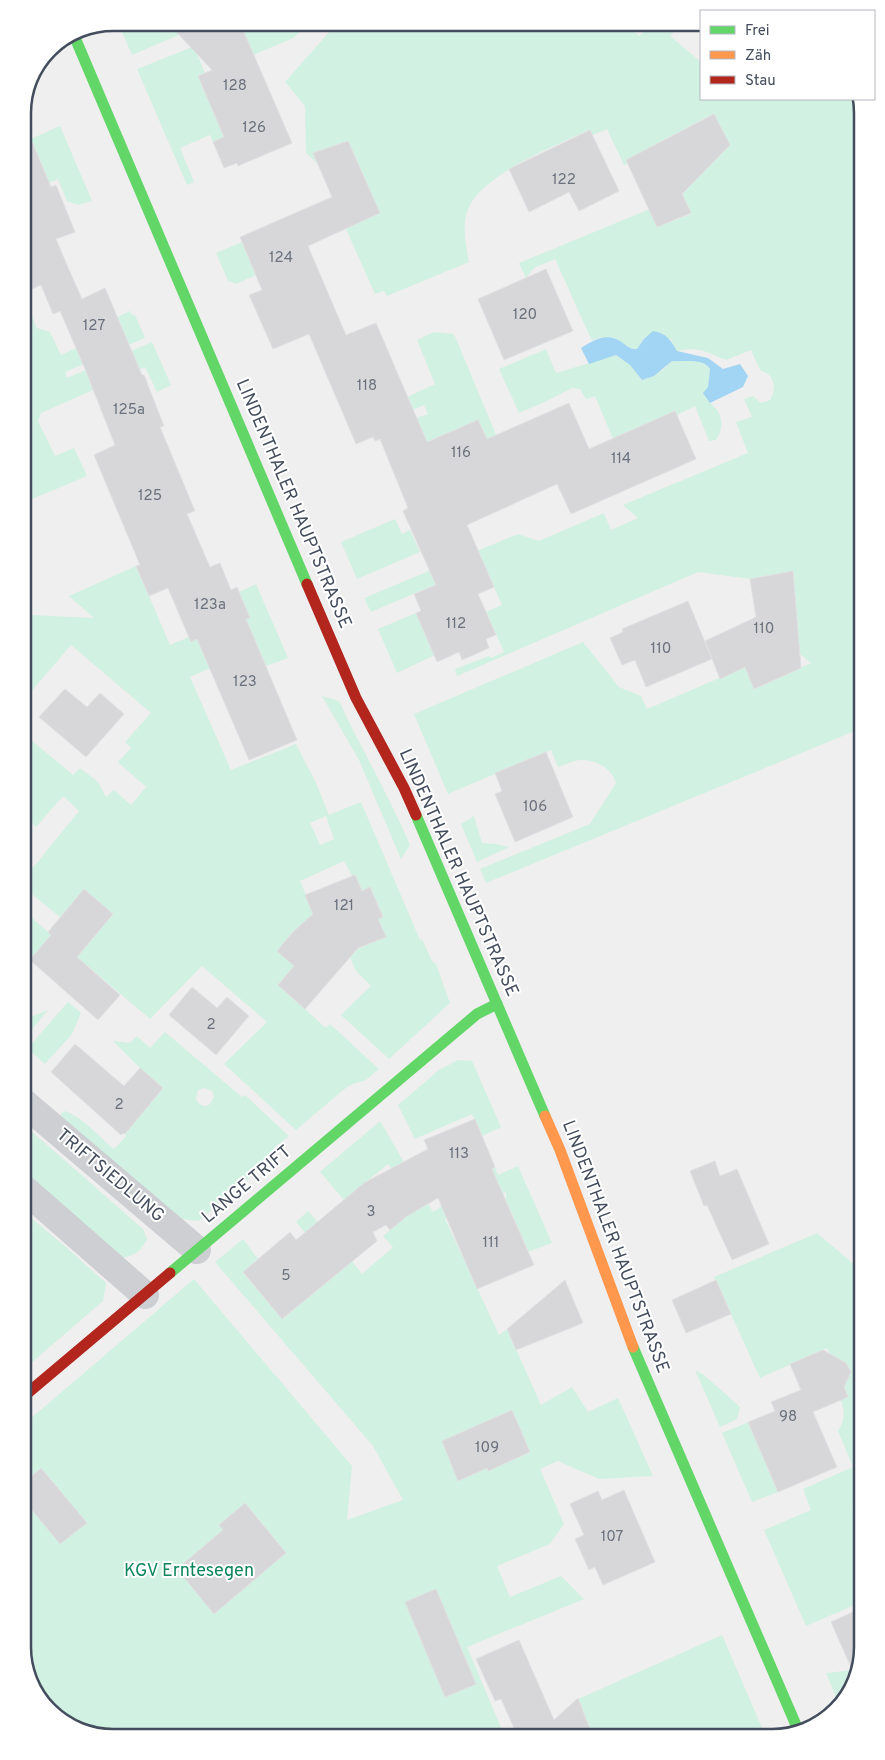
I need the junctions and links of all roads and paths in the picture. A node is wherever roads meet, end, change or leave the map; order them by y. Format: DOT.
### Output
graph roads {
  1 [pos="76,40"];
  2 [pos="497,1004"];
  3 [pos="31,1109"];
  4 [pos="31,1196"];
  5 [pos="197,1250"];
  6 [pos="145,1294"];
  7 [pos="31,1389"];
  8 [pos="796,1724"];
  1 -- 2 [label="street, LINDENTHALER HAUPTSTRASSE"];
  2 -- 5 [label="street, LANGE TRIFT"];
  2 -- 8 [label="street, LINDENTHALER HAUPTSTRASSE"];
  3 -- 5 [label="street, TRIFTSIEDLUNG"];
  4 -- 6 [label="street"];
  5 -- 6 [label="street, LANGE TRIFT"];
  6 -- 7 [label="street, LANGE TRIFT"];
}
